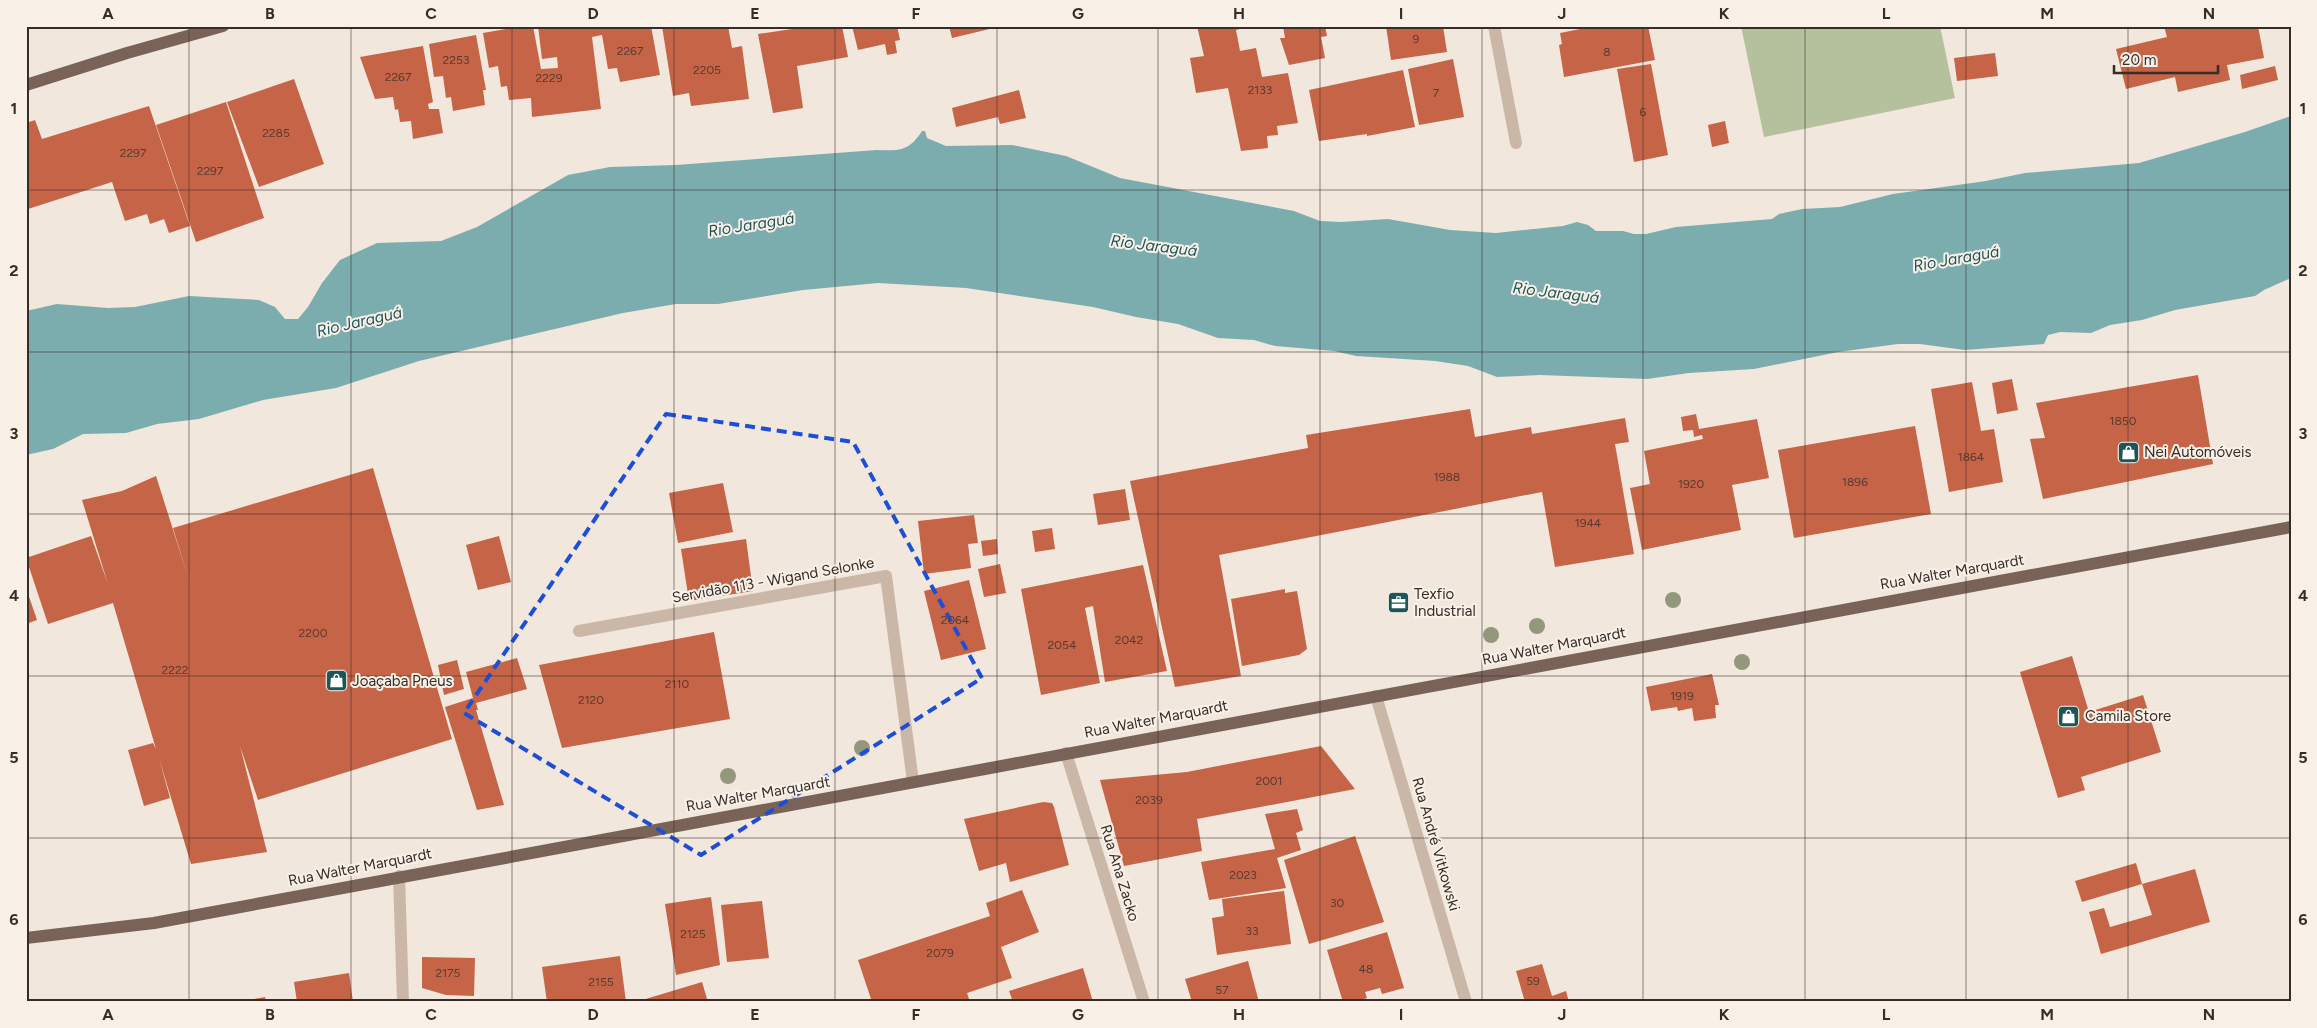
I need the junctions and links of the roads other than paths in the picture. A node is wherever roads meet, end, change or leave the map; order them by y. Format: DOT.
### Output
graph roads {
  1 [pos="223,26"];
  2 [pos="1494,26"];
  3 [pos="26,85"];
  4 [pos="1516,143"];
  5 [pos="2291,527"];
  6 [pos="579,631"];
  7 [pos="1376,696"];
  8 [pos="1066,753"];
  9 [pos="913,782"];
  10 [pos="399,876"];
  11 [pos="26,938"];
  12 [pos="403,1002"];
  13 [pos="1144,1002"];
  14 [pos="1466,1002"];
  1 -- 3 [label="main road"];
  2 -- 4 [label="street"];
  5 -- 7 [label="main road, Rua Walter Marquardt"];
  6 -- 9 [label="street, Servidão 113 - Wigand Selonke"];
  7 -- 8 [label="main road, Rua Walter Marquardt"];
  7 -- 14 [label="street, Rua André Vitkowski"];
  8 -- 9 [label="main road, Rua Walter Marquardt"];
  8 -- 13 [label="street, Rua Ana Zacko"];
  9 -- 10 [label="main road, Rua Walter Marquardt"];
  10 -- 11 [label="main road, Rua Walter Marquardt"];
  10 -- 12 [label="street"];
}
